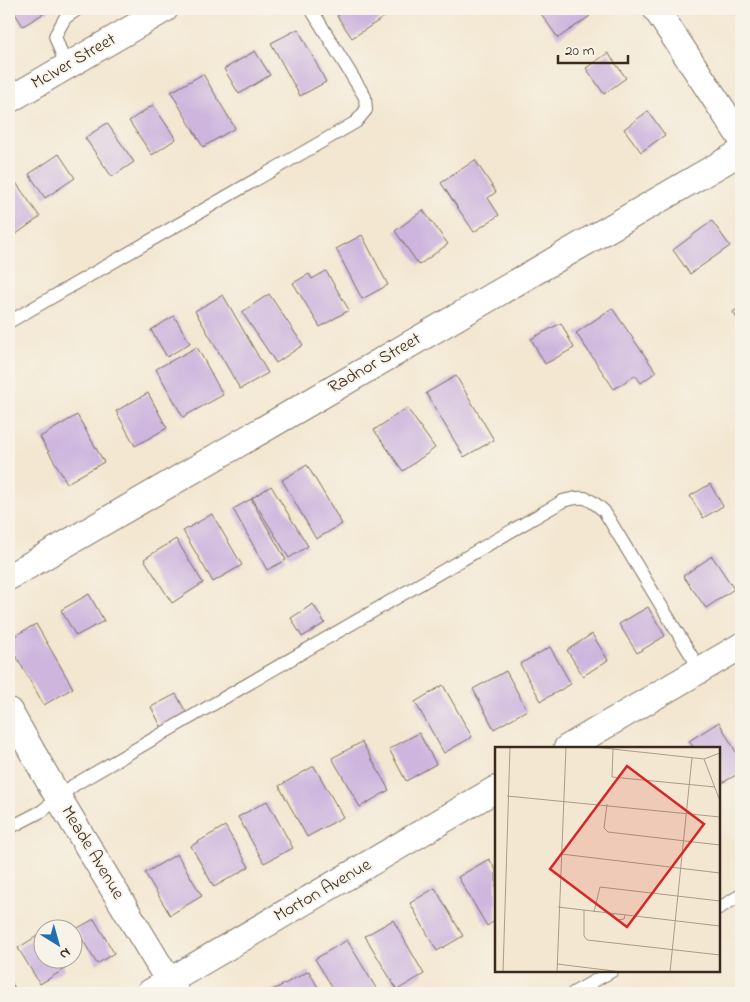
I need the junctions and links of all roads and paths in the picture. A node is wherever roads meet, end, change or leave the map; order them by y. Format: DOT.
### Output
graph roads {
  1 [pos="78,9"];
  2 [pos="311,9"];
  3 [pos="656,9"];
  4 [pos="149,13"];
  5 [pos="66,66"];
  6 [pos="9,100"];
  7 [pos="741,138"];
  8 [pos="741,152"];
  9 [pos="9,322"];
  10 [pos="9,577"];
  11 [pos="741,646"];
  12 [pos="700,670"];
  13 [pos="9,711"];
  14 [pos="568,747"];
  15 [pos="495,790"];
  16 [pos="58,797"];
  17 [pos="9,828"];
  18 [pos="741,895"];
  19 [pos="720,907"];
  20 [pos="610,972"];
  21 [pos="165,989"];
  22 [pos="573,993"];
  1 -- 5 [label="lane"];
  2 -- 9 [label="lane"];
  3 -- 7 [label="street"];
  4 -- 5 [label="street, McIver Street"];
  5 -- 6 [label="street, McIver Street"];
  8 -- 10 [label="street, Radnor Street"];
  11 -- 12 [label="street"];
  12 -- 14 [label="street"];
  12 -- 16 [label="lane"];
  13 -- 16 [label="street, Meade Avenue"];
  15 -- 21 [label="street, Morton Avenue"];
  16 -- 17 [label="lane"];
  16 -- 21 [label="street, Meade Avenue"];
  18 -- 19 [label="lane"];
  20 -- 22 [label="lane"];
}
